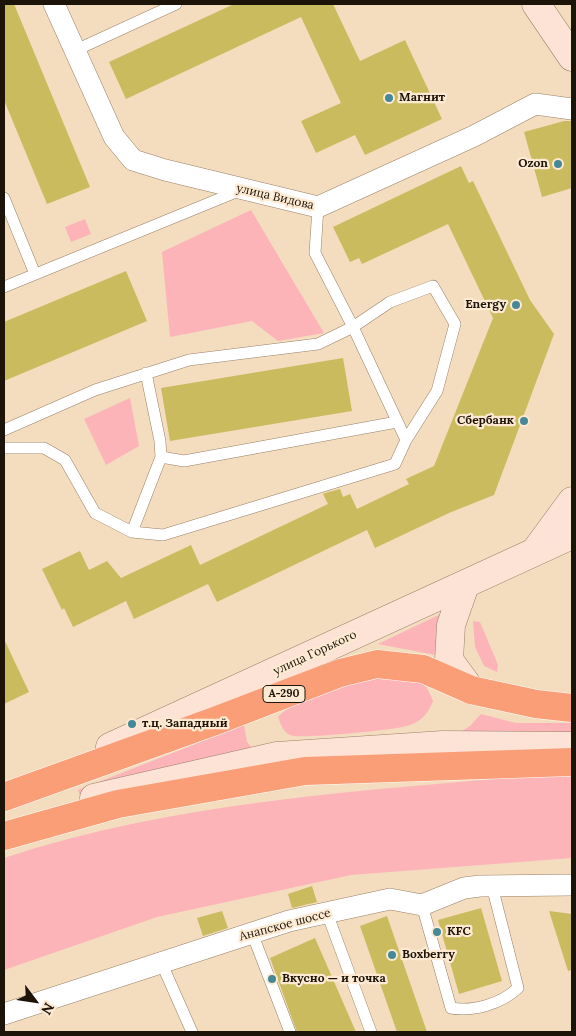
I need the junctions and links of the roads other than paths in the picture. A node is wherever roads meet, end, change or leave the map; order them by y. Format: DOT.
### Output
graph roads {
  1 [pos="54,4"];
  2 [pos="176,4"];
  3 [pos="536,4"];
  4 [pos="76,50"];
  5 [pos="572,57"];
  6 [pos="572,109"];
  7 [pos="242,189"];
  8 [pos="4,198"];
  9 [pos="318,207"];
  10 [pos="35,274"];
  11 [pos="4,287"];
  12 [pos="353,327"];
  13 [pos="146,373"];
  14 [pos="397,422"];
  15 [pos="4,430"];
  16 [pos="406,440"];
  17 [pos="4,448"];
  18 [pos="161,457"];
  19 [pos="572,501"];
  20 [pos="132,532"];
  21 [pos="572,535"];
  22 [pos="534,553"];
  23 [pos="465,584"];
  24 [pos="471,690"];
  25 [pos="572,708"];
  26 [pos="572,746"];
  27 [pos="572,762"];
  28 [pos="4,796"];
  29 [pos="4,823"];
  30 [pos="4,836"];
  31 [pos="572,885"];
  32 [pos="492,886"];
  33 [pos="422,905"];
  34 [pos="327,912"];
  35 [pos="252,933"];
  36 [pos="160,962"];
  37 [pos="4,1014"];
  38 [pos="192,1032"];
  39 [pos="290,1032"];
  40 [pos="372,1032"];
  1 -- 4 [label="street, улица Видова"];
  2 -- 4 [label="lane"];
  3 -- 5 [label="main road"];
  4 -- 7 [label="street, улица Видова"];
  6 -- 9 [label="street, улица Видова"];
  7 -- 9 [label="street, улица Видова"];
  7 -- 10 [label="lane"];
  8 -- 10 [label="lane"];
  9 -- 12 [label="lane"];
  10 -- 11 [label="lane"];
  12 -- 13 [label="lane"];
  12 -- 14 [label="lane"];
  12 -- 16 [label="lane"];
  13 -- 15 [label="lane"];
  13 -- 18 [label="lane"];
  14 -- 16 [label="lane"];
  14 -- 18 [label="lane"];
  16 -- 20 [label="lane"];
  17 -- 20 [label="lane"];
  18 -- 20 [label="lane"];
  19 -- 22 [label="main road"];
  21 -- 22 [label="main road, улица Горького"];
  22 -- 23 [label="main road, улица Горького"];
  23 -- 24 [label="main road"];
  23 -- 28 [label="main road, улица Горького"];
  24 -- 25 [label="highway, А-290"];
  24 -- 28 [label="highway, А-290"];
  26 -- 29 [label="main road"];
  27 -- 30 [label="highway"];
  31 -- 32 [label="street"];
  32 -- 33 [label="street"];
  32 -- 33 [label="lane"];
  33 -- 34 [label="street, Анапское шоссе"];
  34 -- 35 [label="street, Анапское шоссе"];
  34 -- 40 [label="lane"];
  35 -- 36 [label="street, Анапское шоссе"];
  35 -- 39 [label="lane"];
  36 -- 37 [label="street, Анапское шоссе"];
  36 -- 38 [label="lane"];
}
